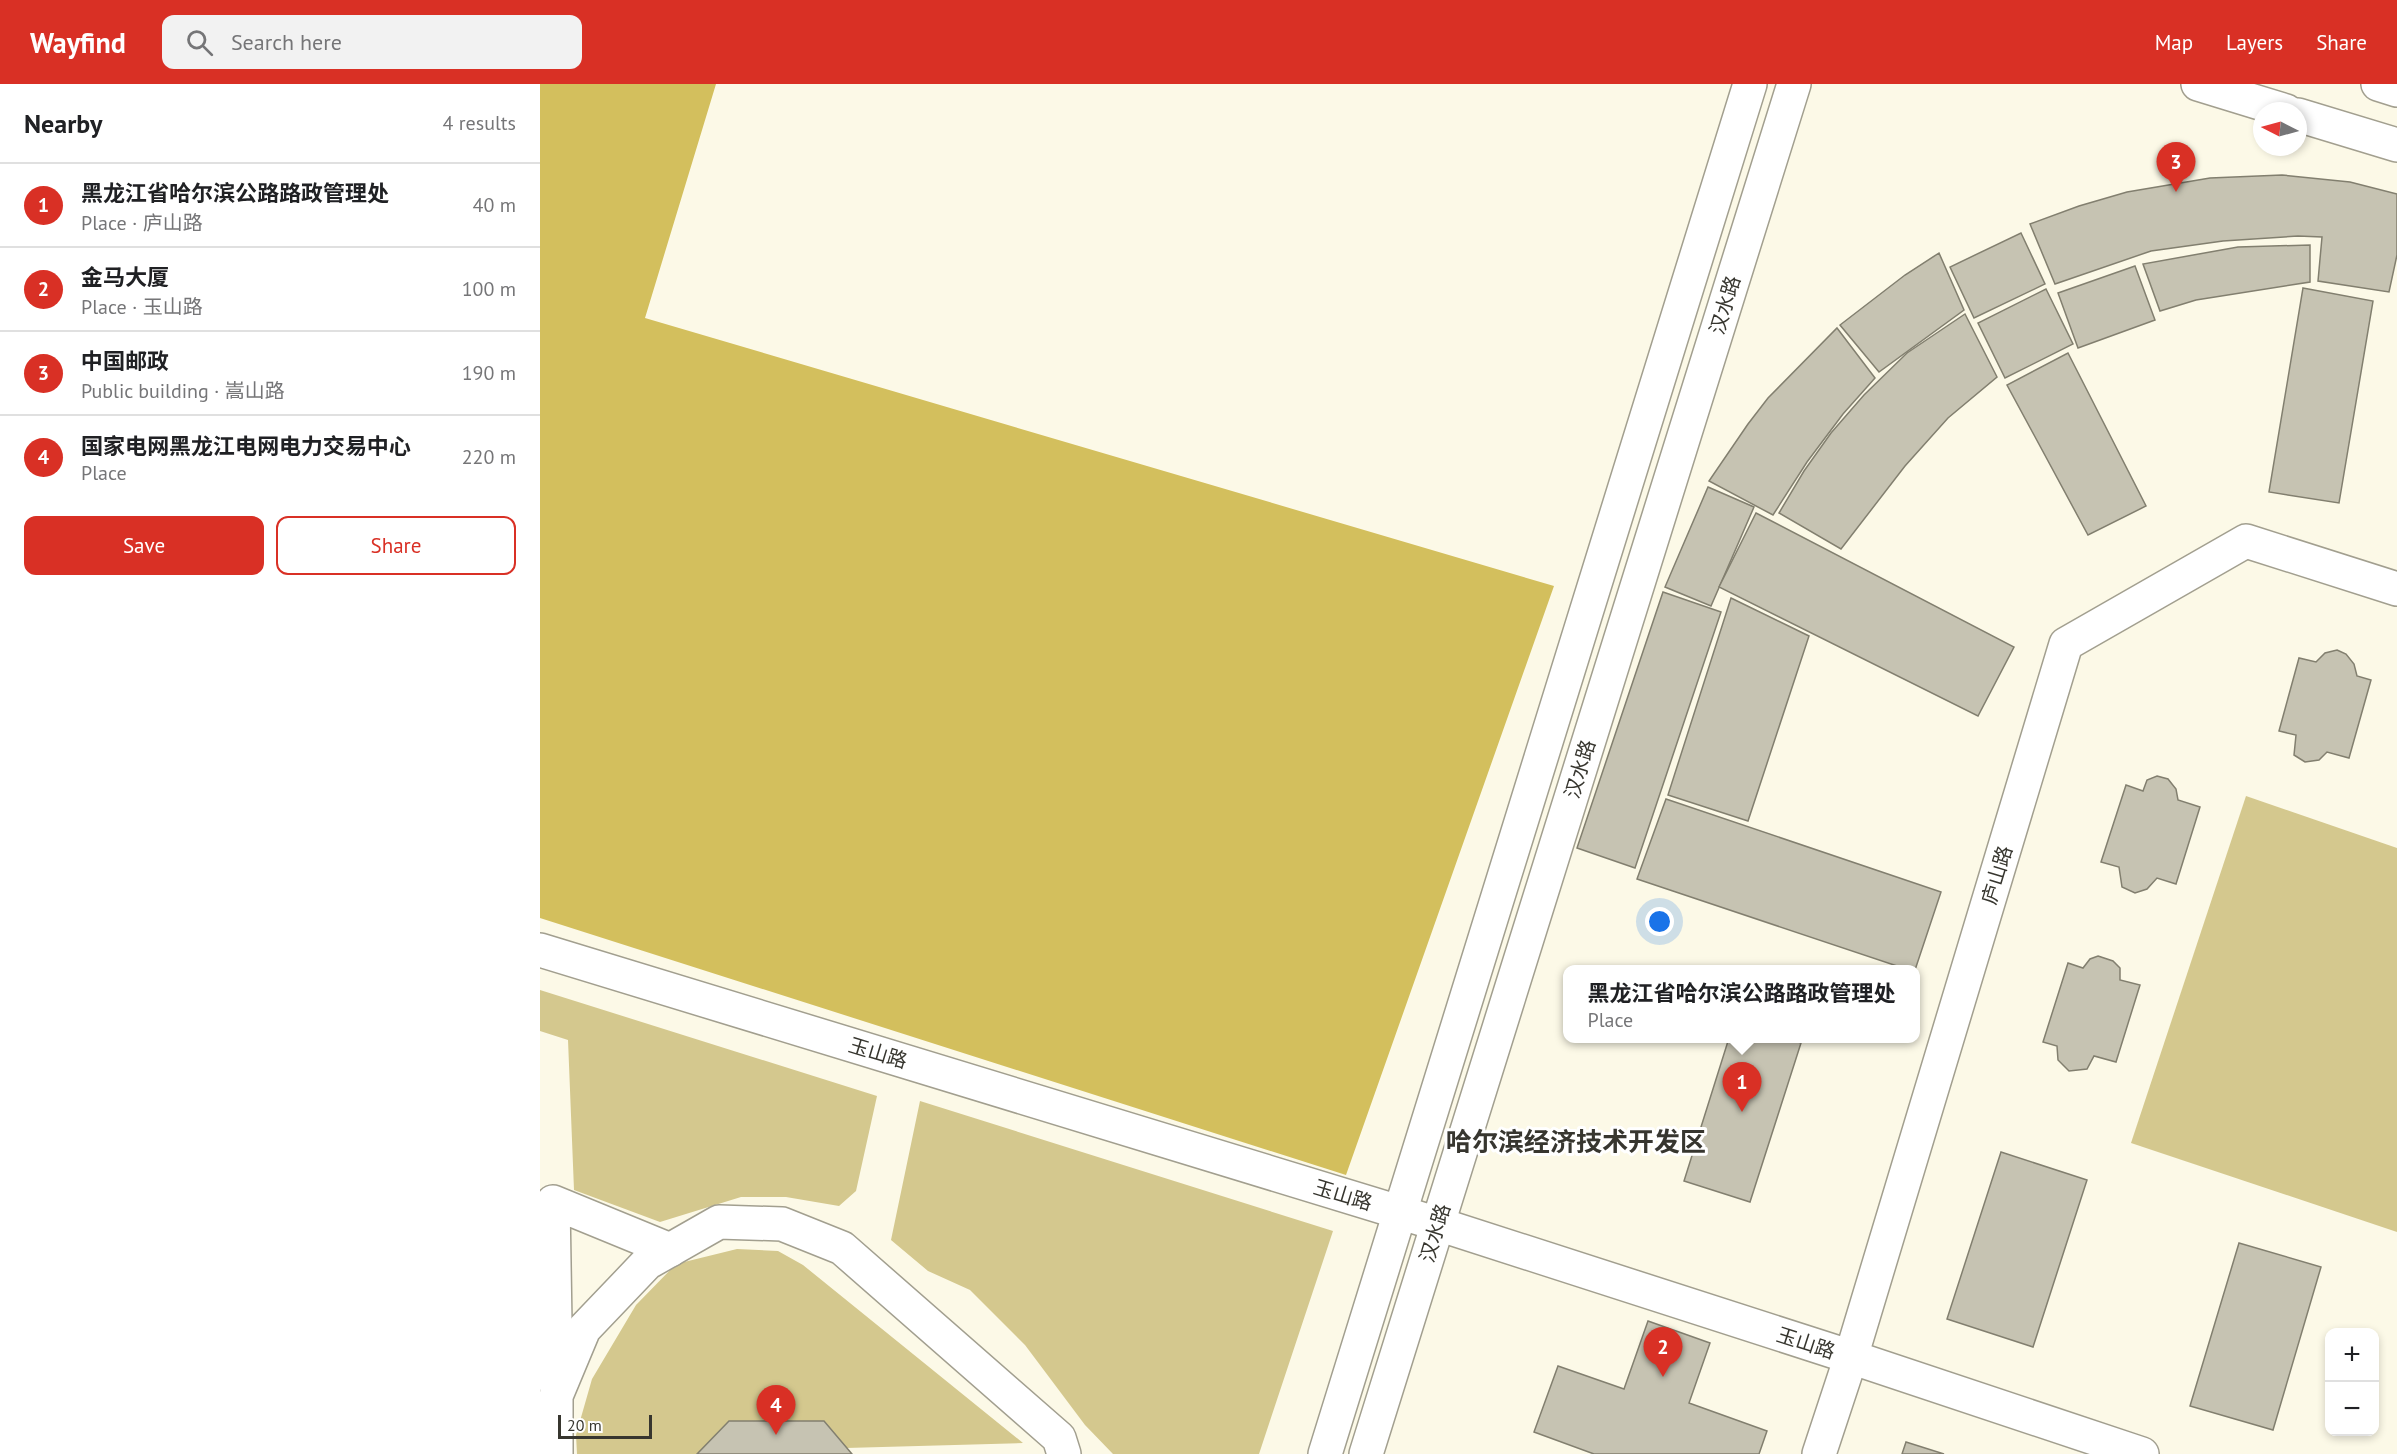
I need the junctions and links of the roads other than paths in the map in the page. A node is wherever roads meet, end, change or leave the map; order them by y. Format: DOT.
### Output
graph roads {
  1 [pos="1750,84"];
  2 [pos="1794,84"];
  3 [pos="2198,84"];
  4 [pos="2378,84"];
  5 [pos="2397,90"];
  6 [pos="2257,102"];
  7 [pos="2307,118"];
  8 [pos="2397,145"];
  9 [pos="2397,589"];
  10 [pos="540,950"];
  11 [pos="546,1190"];
  12 [pos="1400,1212"];
  13 [pos="1438,1224"];
  14 [pos="670,1250"];
  15 [pos="1851,1357"];
  16 [pos="556,1396"];
  17 [pos="551,1447"];
  18 [pos="1064,1454"];
  19 [pos="1325,1454"];
  20 [pos="1366,1454"];
  21 [pos="1818,1454"];
  22 [pos="2142,1454"];
  1 -- 12 [label="main road, 汉水路"];
  2 -- 13 [label="main road, 汉水路"];
  3 -- 6 [label="main road"];
  4 -- 5 [label="main road"];
  7 -- 8 [label="main road"];
  9 -- 15 [label="main road, 庐山路"];
  10 -- 12 [label="main road, 玉山路"];
  11 -- 14 [label="main road"];
  11 -- 16 [label="main road"];
  12 -- 13 [label="main road, 玉山路"];
  12 -- 19 [label="main road, 汉水路"];
  13 -- 15 [label="main road, 玉山路"];
  13 -- 20 [label="main road, 汉水路"];
  14 -- 16 [label="main road"];
  14 -- 18 [label="main road"];
  15 -- 21 [label="main road, 庐山路"];
  15 -- 22 [label="main road, 玉山路"];
  16 -- 17 [label="main road"];
}
